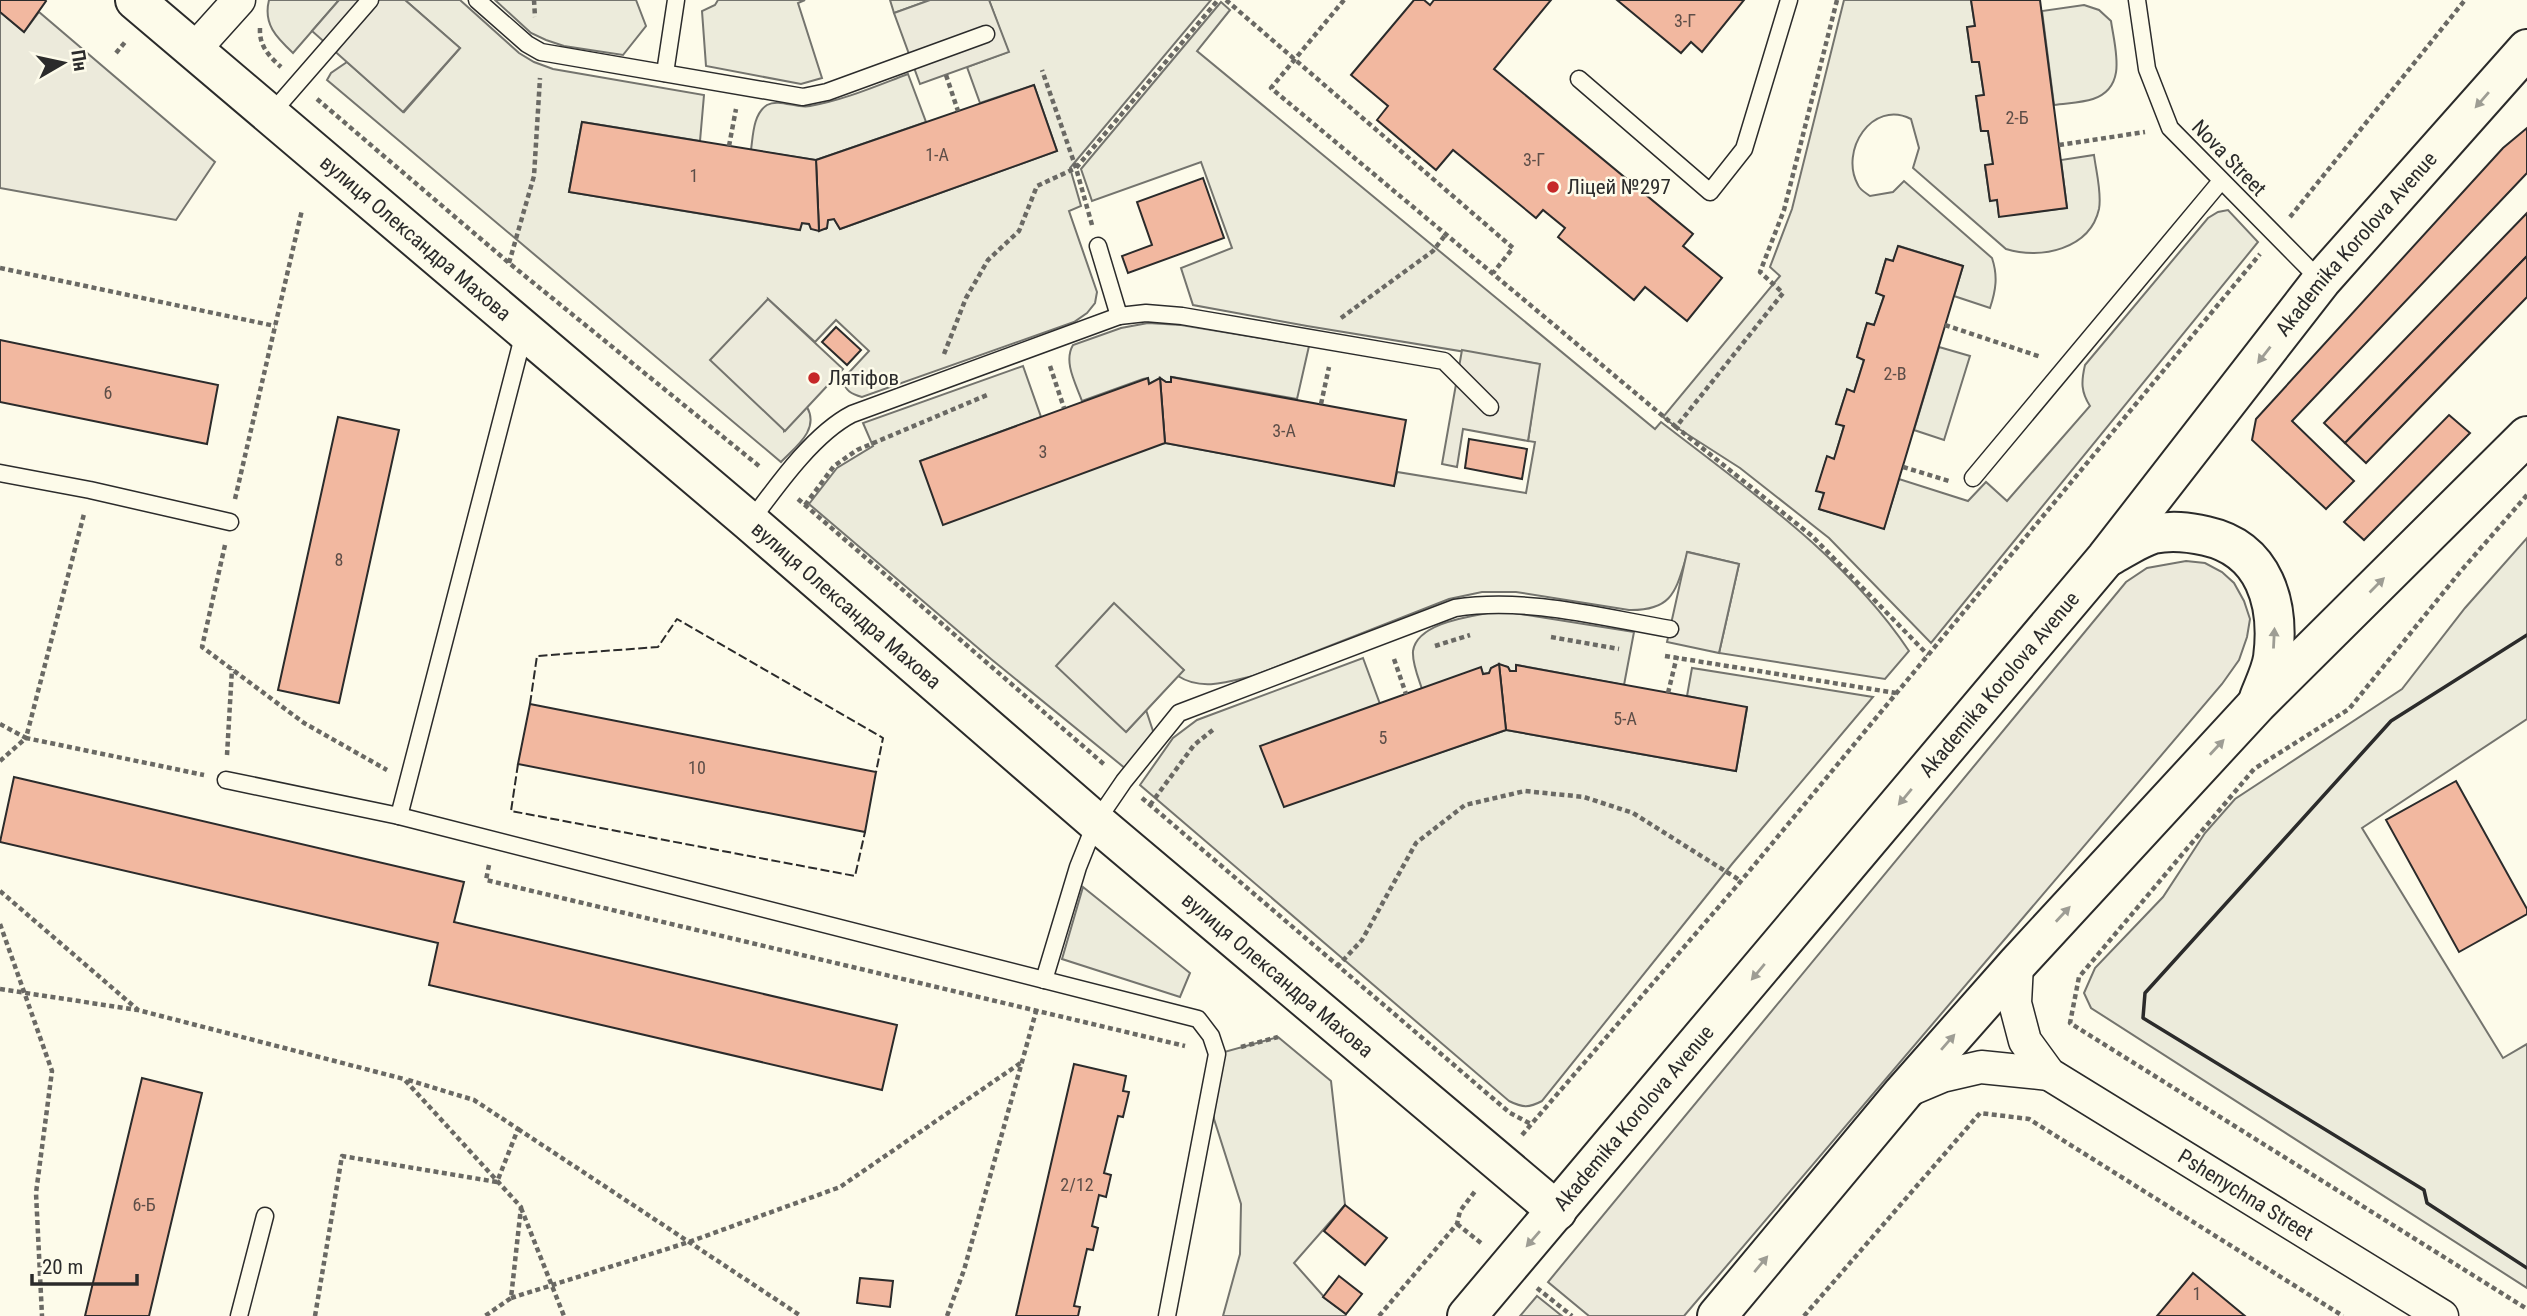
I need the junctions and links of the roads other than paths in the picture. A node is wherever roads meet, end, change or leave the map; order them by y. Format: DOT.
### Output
graph roads {
  1 [pos="135,0"];
  2 [pos="239,0"];
  3 [pos="370,0"];
  4 [pos="477,0"];
  5 [pos="676,0"];
  6 [pos="1788,0"];
  7 [pos="2137,0"];
  8 [pos="986,34"];
  9 [pos="2527,49"];
  10 [pos="194,51"];
  11 [pos="665,73"];
  12 [pos="1579,79"];
  13 [pos="269,116"];
  14 [pos="2221,181"];
  15 [pos="1098,246"];
  16 [pos="2321,281"];
  17 [pos="1119,316"];
  18 [pos="524,333"];
  19 [pos="1490,407"];
  20 [pos="2527,436"];
  21 [pos="0,472"];
  22 [pos="1973,478"];
  23 [pos="230,522"];
  24 [pos="750,522"];
  25 [pos="2106,558"];
  26 [pos="1670,629"];
  27 [pos="2257,704"];
  28 [pos="226,780"];
  29 [pos="399,816"];
  30 [pos="1096,822"];
  31 [pos="2017,964"];
  32 [pos="1045,980"];
  33 [pos="2049,1074"];
  34 [pos="1903,1093"];
  35 [pos="1558,1211"];
  36 [pos="265,1216"];
  37 [pos="239,1316"];
  38 [pos="1167,1316"];
  39 [pos="1466,1316"];
  40 [pos="1717,1316"];
  41 [pos="2442,1316"];
  1 -- 10 [label="main road, вулиця Олександра Махова"];
  2 -- 10 [label="street"];
  3 -- 13 [label="lane"];
  4 -- 11 [label="lane"];
  5 -- 11 [label="lane"];
  6 -- 12 [label="lane"];
  7 -- 14 [label="lane, Nova Street"];
  8 -- 11 [label="lane"];
  9 -- 16 [label="main road, Akademika Korolova Avenue, one-way"];
  10 -- 13 [label="main road, вулиця Олександра Махова"];
  13 -- 18 [label="main road, вулиця Олександра Махова"];
  14 -- 16 [label="lane, Nova Street"];
  14 -- 22 [label="lane"];
  15 -- 17 [label="lane"];
  16 -- 25 [label="main road, Akademika Korolova Avenue, one-way"];
  17 -- 19 [label="lane"];
  17 -- 24 [label="lane"];
  18 -- 24 [label="main road, вулиця Олександра Махова"];
  18 -- 29 [label="lane"];
  27 -- 20 [label="main road, one-way"];
  21 -- 23 [label="lane"];
  24 -- 30 [label="main road, вулиця Олександра Махова"];
  27 -- 25 [label="main road, one-way"];
  25 -- 35 [label="main road, Akademika Korolova Avenue, one-way"];
  26 -- 30 [label="lane"];
  31 -- 27 [label="main road, one-way"];
  28 -- 29 [label="lane"];
  29 -- 32 [label="lane"];
  30 -- 32 [label="lane"];
  30 -- 35 [label="main road, вулиця Олександра Махова"];
  31 -- 33 [label="street, Pshenychna Street"];
  34 -- 31 [label="main road, one-way"];
  32 -- 38 [label="lane"];
  33 -- 34 [label="street, Pshenychna Street"];
  33 -- 41 [label="street, Pshenychna Street"];
  40 -- 34 [label="main road, one-way"];
  35 -- 39 [label="main road, Akademika Korolova Avenue, one-way"];
  36 -- 37 [label="lane"];
}
